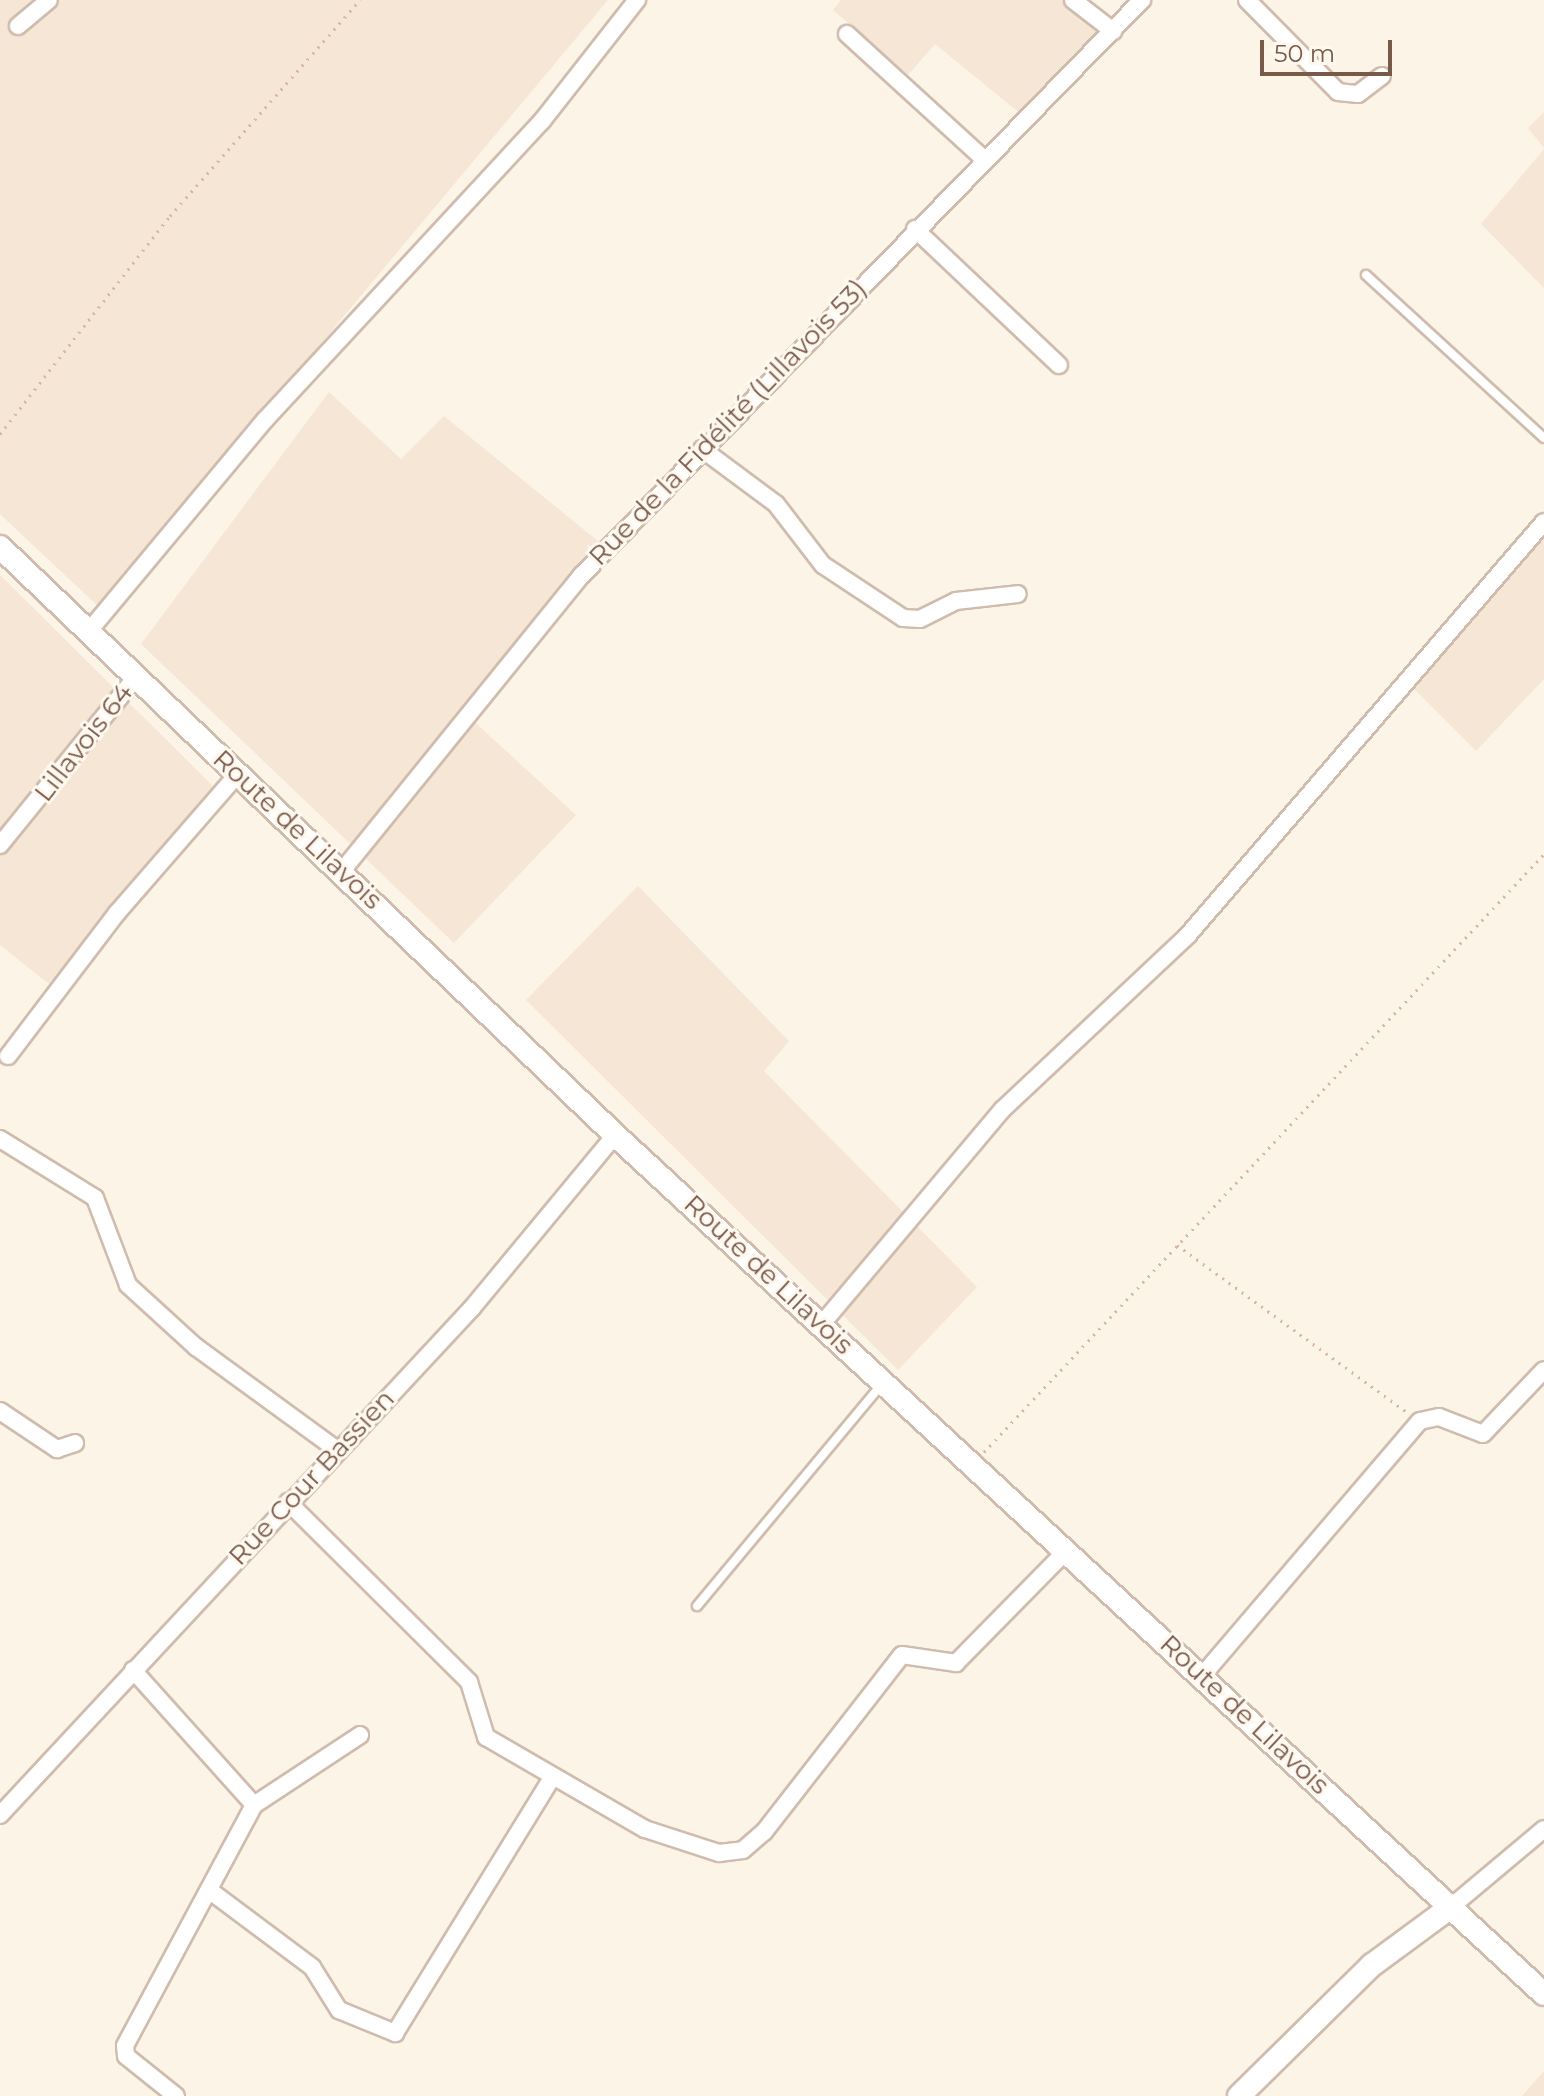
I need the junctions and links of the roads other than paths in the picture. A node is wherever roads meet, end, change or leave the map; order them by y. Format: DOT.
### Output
graph roads {
  1 [pos="49,0"];
  2 [pos="637,0"];
  3 [pos="1073,0"];
  4 [pos="1142,0"];
  5 [pos="1247,0"];
  6 [pos="18,26"];
  7 [pos="1113,31"];
  8 [pos="847,34"];
  9 [pos="1382,76"];
  10 [pos="984,159"];
  11 [pos="915,229"];
  12 [pos="1366,275"];
  13 [pos="1059,365"];
  14 [pos="1544,438"];
  15 [pos="702,449"];
  16 [pos="1544,522"];
  17 [pos="0,547"];
  18 [pos="1018,594"];
  19 [pos="89,631"];
  20 [pos="137,676"];
  21 [pos="238,774"];
  22 [pos="0,845"];
  23 [pos="342,871"];
  24 [pos="8,1056"];
  25 [pos="615,1135"];
  26 [pos="0,1139"];
  27 [pos="821,1325"];
  28 [pos="1544,1370"];
  29 [pos="884,1382"];
  30 [pos="0,1411"];
  31 [pos="75,1443"];
  32 [pos="336,1449"];
  33 [pos="288,1502"];
  34 [pos="1067,1550"];
  35 [pos="697,1606"];
  36 [pos="133,1670"];
  37 [pos="1202,1676"];
  38 [pos="360,1735"];
  39 [pos="551,1779"];
  40 [pos="254,1805"];
  41 [pos="0,1815"];
  42 [pos="1544,1829"];
  43 [pos="209,1890"];
  44 [pos="1451,1907"];
  45 [pos="1544,1994"];
  46 [pos="176,2096"];
  47 [pos="1239,2096"];
  1 -- 6 [label="street"];
  2 -- 19 [label="street"];
  3 -- 7 [label="street"];
  4 -- 7 [label="street, Rue de la Fidélité (Lillavois 53)"];
  5 -- 9 [label="street"];
  7 -- 10 [label="street, Rue de la Fidélité (Lillavois 53)"];
  8 -- 10 [label="street"];
  10 -- 11 [label="street, Rue de la Fidélité (Lillavois 53)"];
  11 -- 13 [label="street"];
  11 -- 15 [label="street, Rue de la Fidélité (Lillavois 53)"];
  12 -- 14 [label="lane"];
  15 -- 18 [label="street"];
  15 -- 23 [label="street, Rue de la Fidélité (Lillavois 53)"];
  16 -- 27 [label="street"];
  17 -- 19 [label="main road, Route de Lilavois"];
  19 -- 20 [label="main road, Route de Lilavois"];
  20 -- 21 [label="main road, Route de Lilavois"];
  20 -- 22 [label="street, Lillavois 64"];
  21 -- 23 [label="main road, Route de Lilavois"];
  21 -- 24 [label="street"];
  23 -- 25 [label="main road, Route de Lilavois"];
  25 -- 27 [label="main road, Route de Lilavois"];
  25 -- 32 [label="street, Rue Cour Bassien"];
  26 -- 32 [label="street"];
  27 -- 29 [label="main road, Route de Lilavois"];
  28 -- 37 [label="street"];
  29 -- 34 [label="main road, Route de Lilavois"];
  29 -- 35 [label="lane"];
  30 -- 31 [label="street"];
  32 -- 33 [label="street, Rue Cour Bassien"];
  33 -- 36 [label="street, Rue Cour Bassien"];
  33 -- 39 [label="street"];
  34 -- 37 [label="main road, Route de Lilavois"];
  34 -- 39 [label="street"];
  36 -- 40 [label="street"];
  36 -- 41 [label="street, Rue Cour Bassien"];
  37 -- 44 [label="main road, Route de Lilavois"];
  38 -- 40 [label="street"];
  39 -- 43 [label="street"];
  40 -- 43 [label="street"];
  42 -- 44 [label="street"];
  43 -- 46 [label="street"];
  44 -- 45 [label="main road, Route de Lilavois"];
  44 -- 47 [label="main road"];
}
